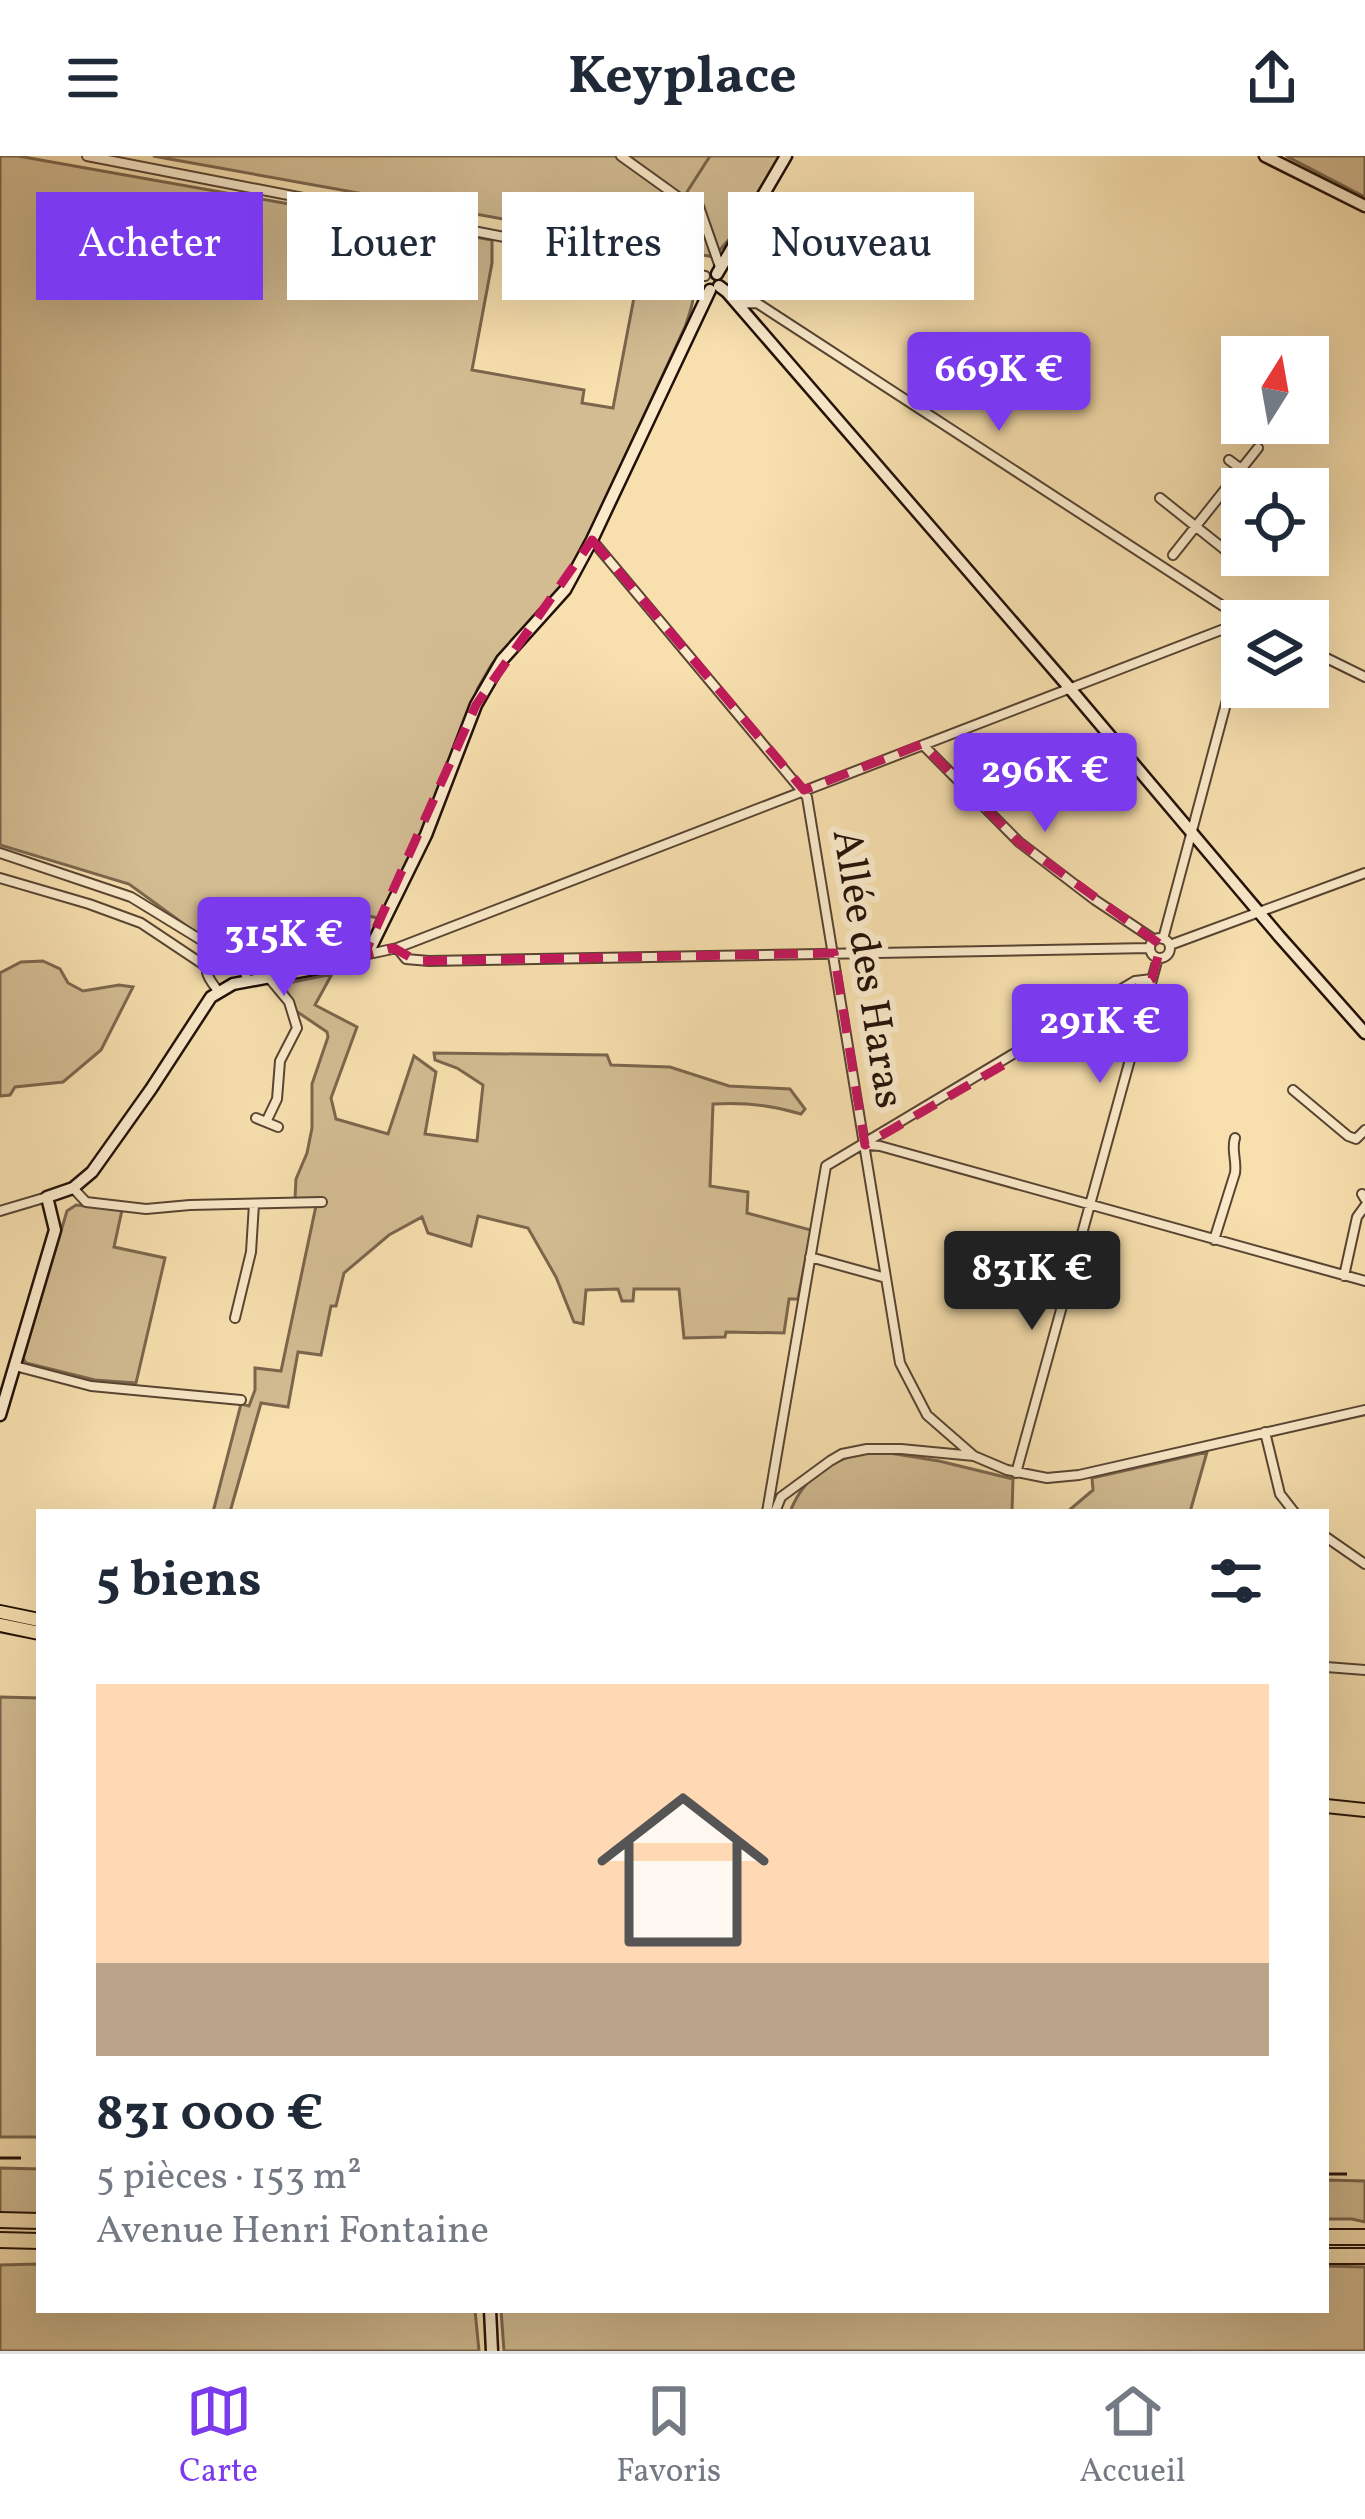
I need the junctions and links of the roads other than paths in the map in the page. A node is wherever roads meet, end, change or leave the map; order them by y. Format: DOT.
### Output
graph roads {
  1 [pos="87,156"];
  2 [pos="621,156"];
  3 [pos="786,156"];
  4 [pos="1265,156"];
  5 [pos="671,192"];
  6 [pos="1365,206"];
  7 [pos="704,234"];
  8 [pos="714,279"];
  9 [pos="736,304"];
  10 [pos="1258,448"];
  11 [pos="1229,460"];
  12 [pos="1241,468"];
  13 [pos="1243,468"];
  14 [pos="1221,495"];
  15 [pos="1160,498"];
  16 [pos="1196,526"];
  17 [pos="592,540"];
  18 [pos="1221,546"];
  19 [pos="1172,555"];
  20 [pos="1221,605"];
  21 [pos="1221,631"];
  22 [pos="1329,659"];
  23 [pos="1365,677"];
  24 [pos="1070,689"];
  25 [pos="1225,708"];
  26 [pos="922,744"];
  27 [pos="803,791"];
  28 [pos="1192,833"];
  29 [pos="0,854"];
  30 [pos="1365,873"];
  31 [pos="0,878"];
  32 [pos="1260,914"];
  33 [pos="1160,943"];
  34 [pos="397,948"];
  35 [pos="834,953"];
  36 [pos="363,956"];
  37 [pos="229,958"];
  38 [pos="1158,958"];
  39 [pos="207,967"];
  40 [pos="269,978"];
  41 [pos="1151,979"];
  42 [pos="248,982"];
  43 [pos="218,991"];
  44 [pos="1365,1033"];
  45 [pos="1294,1090"];
  46 [pos="256,1118"];
  47 [pos="267,1120"];
  48 [pos="278,1126"];
  49 [pos="1365,1130"];
  50 [pos="1235,1138"];
  51 [pos="865,1144"];
  52 [pos="73,1188"];
  53 [pos="47,1197"];
  54 [pos="1364,1200"];
  55 [pos="322,1202"];
  56 [pos="254,1204"];
  57 [pos="1090,1205"];
  58 [pos="0,1211"];
  59 [pos="1214,1240"];
  60 [pos="810,1257"];
  61 [pos="1344,1276"];
  62 [pos="886,1278"];
  63 [pos="1365,1282"];
  64 [pos="235,1318"];
  65 [pos="15,1366"];
  66 [pos="241,1400"];
  67 [pos="1365,1410"];
  68 [pos="0,1415"];
  69 [pos="1265,1432"];
  70 [pos="974,1456"];
  71 [pos="1016,1473"];
  72 [pos="769,1493"];
  73 [pos="781,1497"];
  74 [pos="771,1509"];
  75 [pos="773,1509"];
  76 [pos="1292,1509"];
  77 [pos="1329,1539"];
  78 [pos="1365,1564"];
  79 [pos="2,1615"];
  80 [pos="36,1620"];
  81 [pos="36,1632"];
  82 [pos="1329,1667"];
  83 [pos="1365,1670"];
  84 [pos="1329,1806"];
  85 [pos="1365,1810"];
  86 [pos="0,2221"];
  87 [pos="36,2221"];
  88 [pos="1329,2236"];
  89 [pos="1365,2237"];
  90 [pos="0,2240"];
  91 [pos="36,2241"];
  92 [pos="1329,2256"];
  93 [pos="1365,2256"];
  94 [pos="490,2313"];
  95 [pos="492,2351"];
  1 -- 8 [label="street"];
  2 -- 5 [label="street"];
  3 -- 8 [label="street"];
  4 -- 6 [label="street"];
  7 -- 8 [label="street"];
  8 -- 9 [label="street"];
  8 -- 17 [label="street"];
  9 -- 20 [label="street"];
  9 -- 24 [label="street"];
  10 -- 13 [label="street"];
  11 -- 12 [label="street"];
  14 -- 16 [label="street"];
  15 -- 16 [label="street"];
  16 -- 18 [label="street"];
  16 -- 19 [label="street"];
  17 -- 27 [label="street, Allée des Haras"];
  17 -- 36 [label="street"];
  21 -- 24 [label="street"];
  22 -- 23 [label="street"];
  24 -- 26 [label="street"];
  24 -- 28 [label="street"];
  25 -- 28 [label="street"];
  26 -- 27 [label="street"];
  26 -- 33 [label="street"];
  27 -- 34 [label="street"];
  27 -- 35 [label="street, Allée des Haras"];
  28 -- 32 [label="street"];
  28 -- 33 [label="street"];
  29 -- 37 [label="street"];
  30 -- 32 [label="street"];
  31 -- 39 [label="street"];
  32 -- 33 [label="street"];
  32 -- 44 [label="street"];
  33 -- 35 [label="street"];
  33 -- 38 [label="street"];
  33 -- 38 [label="street"];
  34 -- 35 [label="street"];
  34 -- 36 [label="street"];
  35 -- 51 [label="street, Allée des Haras"];
  36 -- 40 [label="street"];
  37 -- 39 [label="street"];
  37 -- 42 [label="street"];
  38 -- 41 [label="street"];
  39 -- 43 [label="street"];
  40 -- 42 [label="street"];
  40 -- 47 [label="street"];
  41 -- 51 [label="street"];
  41 -- 57 [label="street"];
  42 -- 43 [label="street"];
  43 -- 52 [label="street"];
  45 -- 49 [label="street"];
  46 -- 47 [label="street"];
  47 -- 48 [label="street"];
  50 -- 59 [label="street"];
  51 -- 57 [label="street"];
  51 -- 60 [label="street"];
  51 -- 62 [label="street, Allée des Haras"];
  52 -- 53 [label="street"];
  52 -- 56 [label="street"];
  53 -- 58 [label="street"];
  53 -- 65 [label="street"];
  54 -- 61 [label="street"];
  55 -- 56 [label="street"];
  56 -- 64 [label="street"];
  57 -- 59 [label="street"];
  57 -- 71 [label="street"];
  59 -- 61 [label="street"];
  60 -- 62 [label="street"];
  60 -- 72 [label="street"];
  61 -- 63 [label="street"];
  62 -- 70 [label="street, Allée des Haras"];
  65 -- 66 [label="street"];
  65 -- 68 [label="street"];
  67 -- 69 [label="street"];
  69 -- 71 [label="street"];
  69 -- 76 [label="street"];
  70 -- 71 [label="street"];
  70 -- 73 [label="street"];
  72 -- 73 [label="street"];
  72 -- 74 [label="street"];
  73 -- 75 [label="street"];
  77 -- 78 [label="street"];
  79 -- 80 [label="main road"];
  79 -- 81 [label="main road"];
  82 -- 83 [label="street"];
  84 -- 85 [label="main road"];
  86 -- 87 [label="highway"];
  88 -- 89 [label="highway"];
  90 -- 91 [label="highway"];
  92 -- 93 [label="highway"];
  94 -- 95 [label="street"];
}
